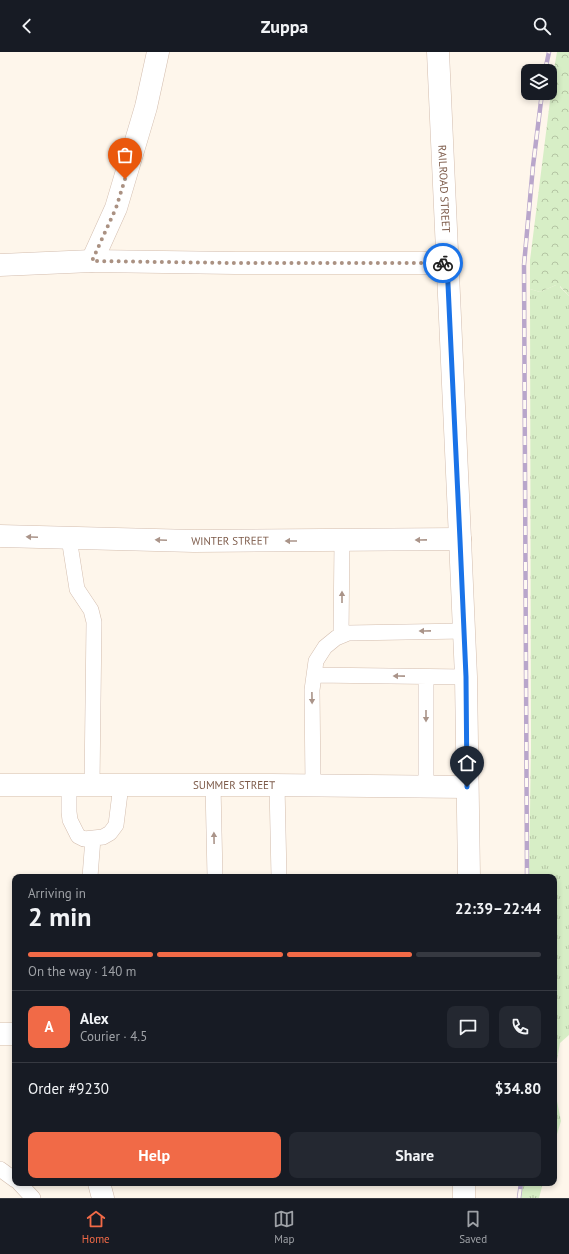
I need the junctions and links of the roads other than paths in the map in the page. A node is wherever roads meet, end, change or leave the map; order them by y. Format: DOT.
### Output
graph roads {
  1 [pos="158,52"];
  2 [pos="438,52"];
  3 [pos="92,261"];
  4 [pos="447,263"];
  5 [pos="0,265"];
  6 [pos="0,536"];
  7 [pos="69,538"];
  8 [pos="342,540"];
  9 [pos="460,540"];
  10 [pos="464,631"];
  11 [pos="341,636"];
  12 [pos="314,675"];
  13 [pos="426,677"];
  14 [pos="466,677"];
  15 [pos="69,785"];
  16 [pos="92,785"];
  17 [pos="121,785"];
  18 [pos="213,785"];
  19 [pos="277,785"];
  20 [pos="313,785"];
  21 [pos="0,786"];
  22 [pos="426,786"];
  23 [pos="467,787"];
  24 [pos="92,838"];
  25 [pos="90,874"];
  26 [pos="215,874"];
  27 [pos="279,874"];
  28 [pos="469,874"];
  29 [pos="0,1034"];
  30 [pos="12,1034"];
  31 [pos="0,1170"];
  32 [pos="12,1178"];
  33 [pos="22,1186"];
  34 [pos="100,1186"];
  35 [pos="464,1186"];
  36 [pos="33,1198"];
  37 [pos="103,1198"];
  38 [pos="464,1198"];
  1 -- 3 [label="street"];
  2 -- 4 [label="street, RAILROAD STREET"];
  3 -- 4 [label="street"];
  3 -- 5 [label="street"];
  4 -- 9 [label="street, RAILROAD STREET"];
  7 -- 6 [label="street, WINTER STREET, one-way"];
  8 -- 7 [label="street, WINTER STREET, one-way"];
  7 -- 16 [label="lane"];
  9 -- 8 [label="street, WINTER STREET, one-way"];
  11 -- 8 [label="lane, one-way"];
  9 -- 10 [label="street, RAILROAD STREET"];
  10 -- 11 [label="lane, one-way"];
  10 -- 14 [label="street, RAILROAD STREET"];
  11 -- 12 [label="lane"];
  13 -- 12 [label="lane, one-way"];
  12 -- 20 [label="lane, one-way"];
  13 -- 14 [label="lane"];
  13 -- 22 [label="lane, one-way"];
  14 -- 23 [label="street, RAILROAD STREET"];
  15 -- 16 [label="street, SUMMER STREET"];
  15 -- 21 [label="street, SUMMER STREET"];
  15 -- 24 [label="lane"];
  16 -- 17 [label="street, SUMMER STREET"];
  17 -- 18 [label="street, SUMMER STREET"];
  17 -- 24 [label="lane"];
  18 -- 19 [label="street, SUMMER STREET"];
  26 -- 18 [label="lane, one-way"];
  19 -- 20 [label="street, SUMMER STREET"];
  19 -- 27 [label="lane"];
  20 -- 22 [label="street, SUMMER STREET"];
  22 -- 23 [label="street, SUMMER STREET"];
  23 -- 28 [label="street, RAILROAD STREET"];
  24 -- 25 [label="lane"];
  29 -- 30 [label="street"];
  31 -- 32 [label="lane"];
  33 -- 36 [label="lane"];
  34 -- 37 [label="street"];
  35 -- 38 [label="street"];
}
